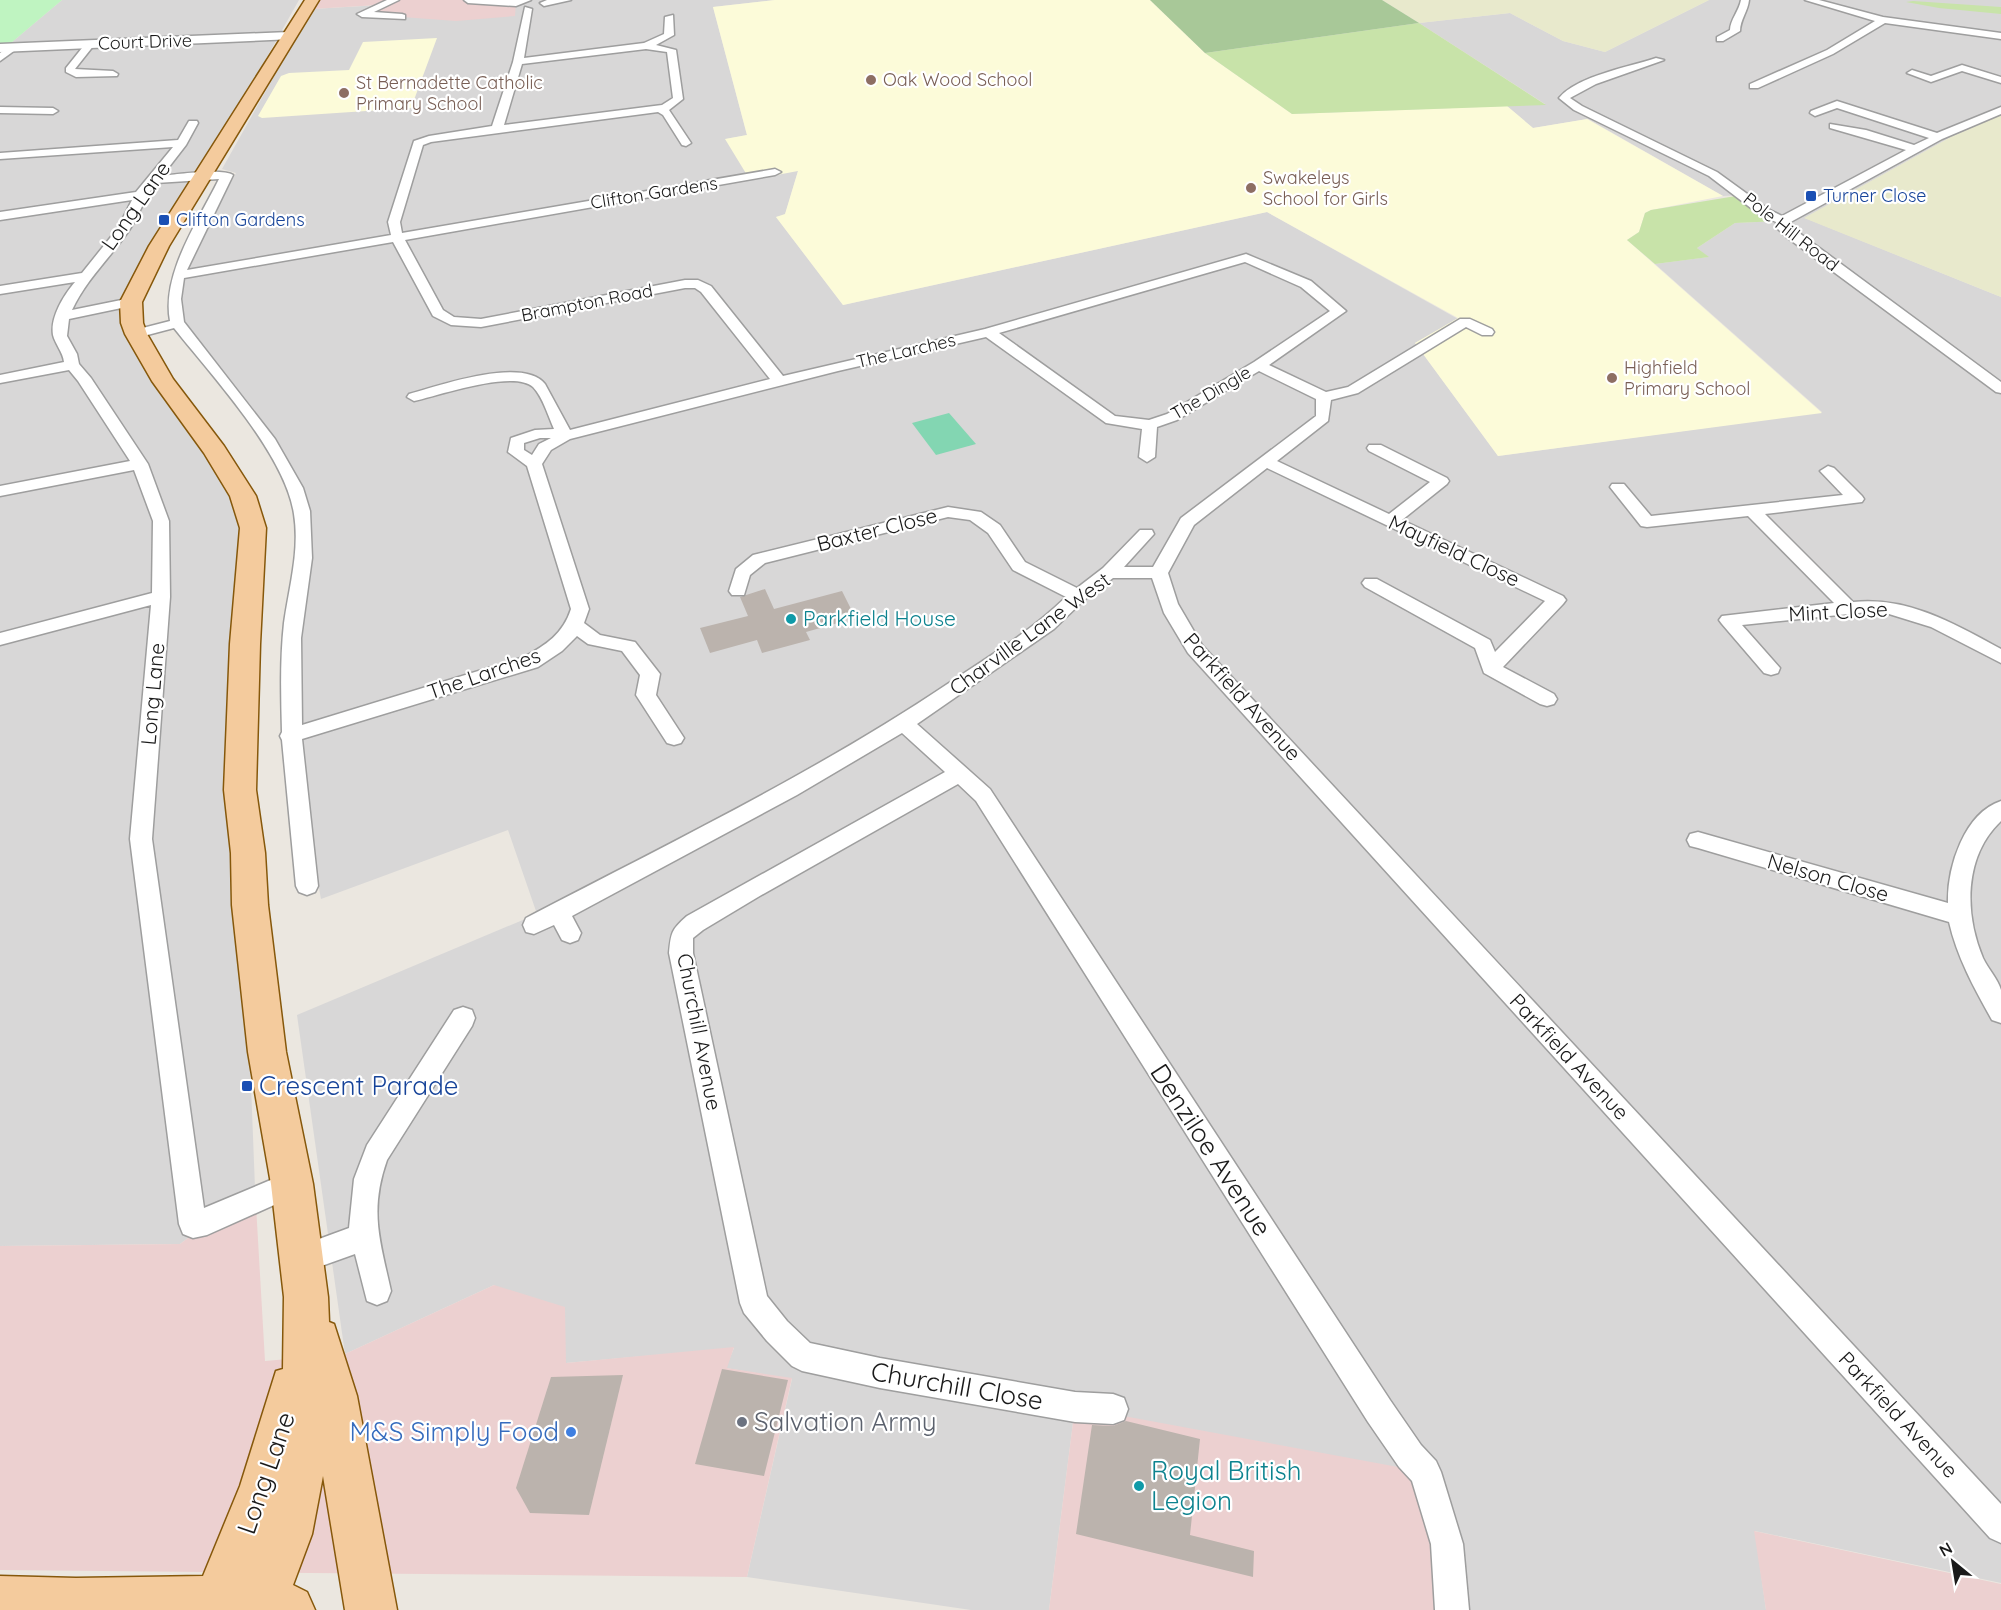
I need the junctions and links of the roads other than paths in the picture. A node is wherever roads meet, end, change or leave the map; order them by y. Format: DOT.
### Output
graph roads {
  1 [pos="312,0"];
  2 [pos="395,0"];
  3 [pos="468,0"];
  4 [pos="567,0"];
  5 [pos="1746,0"];
  6 [pos="1809,0"];
  7 [pos="541,1"];
  8 [pos="528,4"];
  9 [pos="402,17"];
  10 [pos="670,17"];
  11 [pos="1883,20"];
  12 [pos="289,36"];
  13 [pos="2001,36"];
  14 [pos="1720,39"];
  15 [pos="89,45"];
  16 [pos="646,46"];
  17 [pos="0,48"];
  18 [pos="13,48"];
  19 [pos="0,58"];
  20 [pos="1659,60"];
  21 [pos="518,62"];
  22 [pos="1912,73"];
  23 [pos="113,74"];
  24 [pos="2001,80"];
  25 [pos="1754,86"];
  26 [pos="658,108"];
  27 [pos="0,110"];
  28 [pos="2001,110"];
  29 [pos="54,111"];
  30 [pos="1815,113"];
  31 [pos="193,123"];
  32 [pos="1833,126"];
  33 [pos="497,129"];
  34 [pos="1938,136"];
  35 [pos="182,143"];
  36 [pos="686,143"];
  37 [pos="1915,149"];
  38 [pos="0,156"];
  39 [pos="775,172"];
  40 [pos="204,176"];
  41 [pos="146,187"];
  42 [pos="0,216"];
  43 [pos="1782,221"];
  44 [pos="397,236"];
  45 [pos="1246,258"];
  46 [pos="178,275"];
  47 [pos="88,276"];
  48 [pos="0,290"];
  49 [pos="131,302"];
  50 [pos="62,315"];
  51 [pos="177,323"];
  52 [pos="988,332"];
  53 [pos="1487,332"];
  54 [pos="136,334"];
  55 [pos="72,365"];
  56 [pos="1259,365"];
  57 [pos="0,379"];
  58 [pos="779,381"];
  59 [pos="2001,389"];
  60 [pos="414,397"];
  61 [pos="1324,397"];
  62 [pos="1150,425"];
  63 [pos="565,436"];
  64 [pos="1375,448"];
  65 [pos="1147,457"];
  66 [pos="1265,461"];
  67 [pos="140,464"];
  68 [pos="534,464"];
  69 [pos="1828,471"];
  70 [pos="1617,487"];
  71 [pos="0,491"];
  72 [pos="1753,512"];
  73 [pos="1390,521"];
  74 [pos="1146,534"];
  75 [pos="1109,572"];
  76 [pos="1158,573"];
  77 [pos="1371,583"];
  78 [pos="738,591"];
  79 [pos="1078,596"];
  80 [pos="161,597"];
  81 [pos="1849,608"];
  82 [pos="576,626"];
  83 [pos="0,639"];
  84 [pos="2001,657"];
  85 [pos="1491,668"];
  86 [pos="1771,668"];
  87 [pos="1547,699"];
  88 [pos="904,723"];
  89 [pos="290,736"];
  90 [pos="674,738"];
  91 [pos="961,773"];
  92 [pos="2001,809"];
  93 [pos="1698,840"];
  94 [pos="307,886"];
  95 [pos="558,912"];
  96 [pos="1958,915"];
  97 [pos="534,925"];
  98 [pos="570,933"];
  99 [pos="2001,1012"];
  100 [pos="463,1018"];
  101 [pos="292,1184"];
  102 [pos="364,1237"];
  103 [pos="377,1291"];
  104 [pos="304,1296"];
  105 [pos="802,1356"];
  106 [pos="1113,1409"];
  107 [pos="2001,1527"];
  108 [pos="0,1602"];
  109 [pos="248,1608"];
  110 [pos="371,1610"];
  111 [pos="1452,1610"];
  1 -- 12 [label="main road, Long Lane"];
  2 -- 9 [label="street"];
  3 -- 8 [label="street"];
  4 -- 7 [label="street"];
  5 -- 14 [label="street"];
  6 -- 11 [label="street"];
  7 -- 8 [label="street"];
  8 -- 21 [label="street"];
  10 -- 16 [label="street"];
  11 -- 13 [label="street"];
  11 -- 25 [label="street"];
  12 -- 15 [label="street, Court Drive"];
  12 -- 40 [label="main road, Long Lane"];
  15 -- 18 [label="street, Court Drive"];
  15 -- 23 [label="street"];
  16 -- 21 [label="street"];
  16 -- 26 [label="street"];
  17 -- 18 [label="street, Court Drive"];
  18 -- 19 [label="street"];
  20 -- 43 [label="street, Pole Hill Road"];
  21 -- 33 [label="street"];
  22 -- 24 [label="street"];
  26 -- 33 [label="street"];
  26 -- 36 [label="street"];
  27 -- 29 [label="street"];
  28 -- 34 [label="street"];
  30 -- 34 [label="street"];
  31 -- 35 [label="street, Long Lane"];
  32 -- 37 [label="street"];
  33 -- 44 [label="street"];
  34 -- 37 [label="street"];
  35 -- 38 [label="street"];
  35 -- 41 [label="street, Long Lane"];
  37 -- 43 [label="street"];
  39 -- 44 [label="street, Clifton Gardens"];
  40 -- 41 [label="street"];
  40 -- 46 [label="street, Long Lane"];
  40 -- 49 [label="main road, Long Lane"];
  41 -- 42 [label="street"];
  41 -- 47 [label="street, Long Lane"];
  43 -- 59 [label="street, Pole Hill Road"];
  44 -- 46 [label="street, Clifton Gardens"];
  44 -- 58 [label="street, Brampton Road"];
  45 -- 52 [label="street, The Larches"];
  45 -- 56 [label="street, The Dingle"];
  46 -- 51 [label="street, Long Lane"];
  47 -- 48 [label="street"];
  47 -- 50 [label="street, Long Lane"];
  49 -- 50 [label="street"];
  49 -- 54 [label="main road, Long Lane"];
  50 -- 55 [label="street, Long Lane"];
  51 -- 54 [label="street"];
  51 -- 89 [label="street"];
  52 -- 58 [label="street, The Larches"];
  52 -- 62 [label="street, The Dingle"];
  53 -- 61 [label="street"];
  54 -- 101 [label="main road, Long Lane"];
  55 -- 57 [label="street"];
  55 -- 67 [label="street, Long Lane"];
  56 -- 61 [label="street"];
  56 -- 62 [label="street, The Dingle"];
  58 -- 63 [label="street, The Larches"];
  60 -- 63 [label="street"];
  61 -- 66 [label="street"];
  62 -- 65 [label="street"];
  63 -- 68 [label="street, The Larches"];
  63 -- 68 [label="street, The Larches"];
  64 -- 73 [label="street"];
  66 -- 73 [label="street, Mayfield Close"];
  66 -- 76 [label="street"];
  67 -- 71 [label="street"];
  67 -- 80 [label="street, Long Lane"];
  68 -- 82 [label="street, The Larches"];
  69 -- 72 [label="street"];
  70 -- 72 [label="street"];
  72 -- 81 [label="street"];
  73 -- 85 [label="street, Mayfield Close"];
  74 -- 75 [label="street"];
  75 -- 76 [label="street, Charville Lane West"];
  75 -- 79 [label="street, Charville Lane West"];
  76 -- 107 [label="street, Parkfield Avenue"];
  77 -- 85 [label="street"];
  78 -- 79 [label="street, Baxter Close"];
  79 -- 88 [label="street, Charville Lane West"];
  80 -- 83 [label="street"];
  80 -- 101 [label="street, Long Lane"];
  81 -- 84 [label="street, Mint Close"];
  81 -- 86 [label="street, Mint Close"];
  82 -- 89 [label="street, The Larches"];
  82 -- 90 [label="street"];
  85 -- 87 [label="street"];
  88 -- 91 [label="street, Denziloe Avenue"];
  88 -- 95 [label="street, Charville Lane West"];
  89 -- 94 [label="street"];
  91 -- 105 [label="street, Churchill Avenue"];
  91 -- 111 [label="street, Denziloe Avenue"];
  92 -- 96 [label="street"];
  93 -- 96 [label="street, Nelson Close"];
  95 -- 97 [label="street, Charville Lane West"];
  95 -- 98 [label="street"];
  96 -- 99 [label="street"];
  100 -- 102 [label="street"];
  101 -- 104 [label="main road, Long Lane"];
  102 -- 103 [label="street"];
  102 -- 104 [label="street"];
  104 -- 109 [label="main road, Long Lane"];
  104 -- 110 [label="main road, Long Lane"];
  105 -- 106 [label="street, Churchill Close"];
  108 -- 109 [label="main road"];
}
